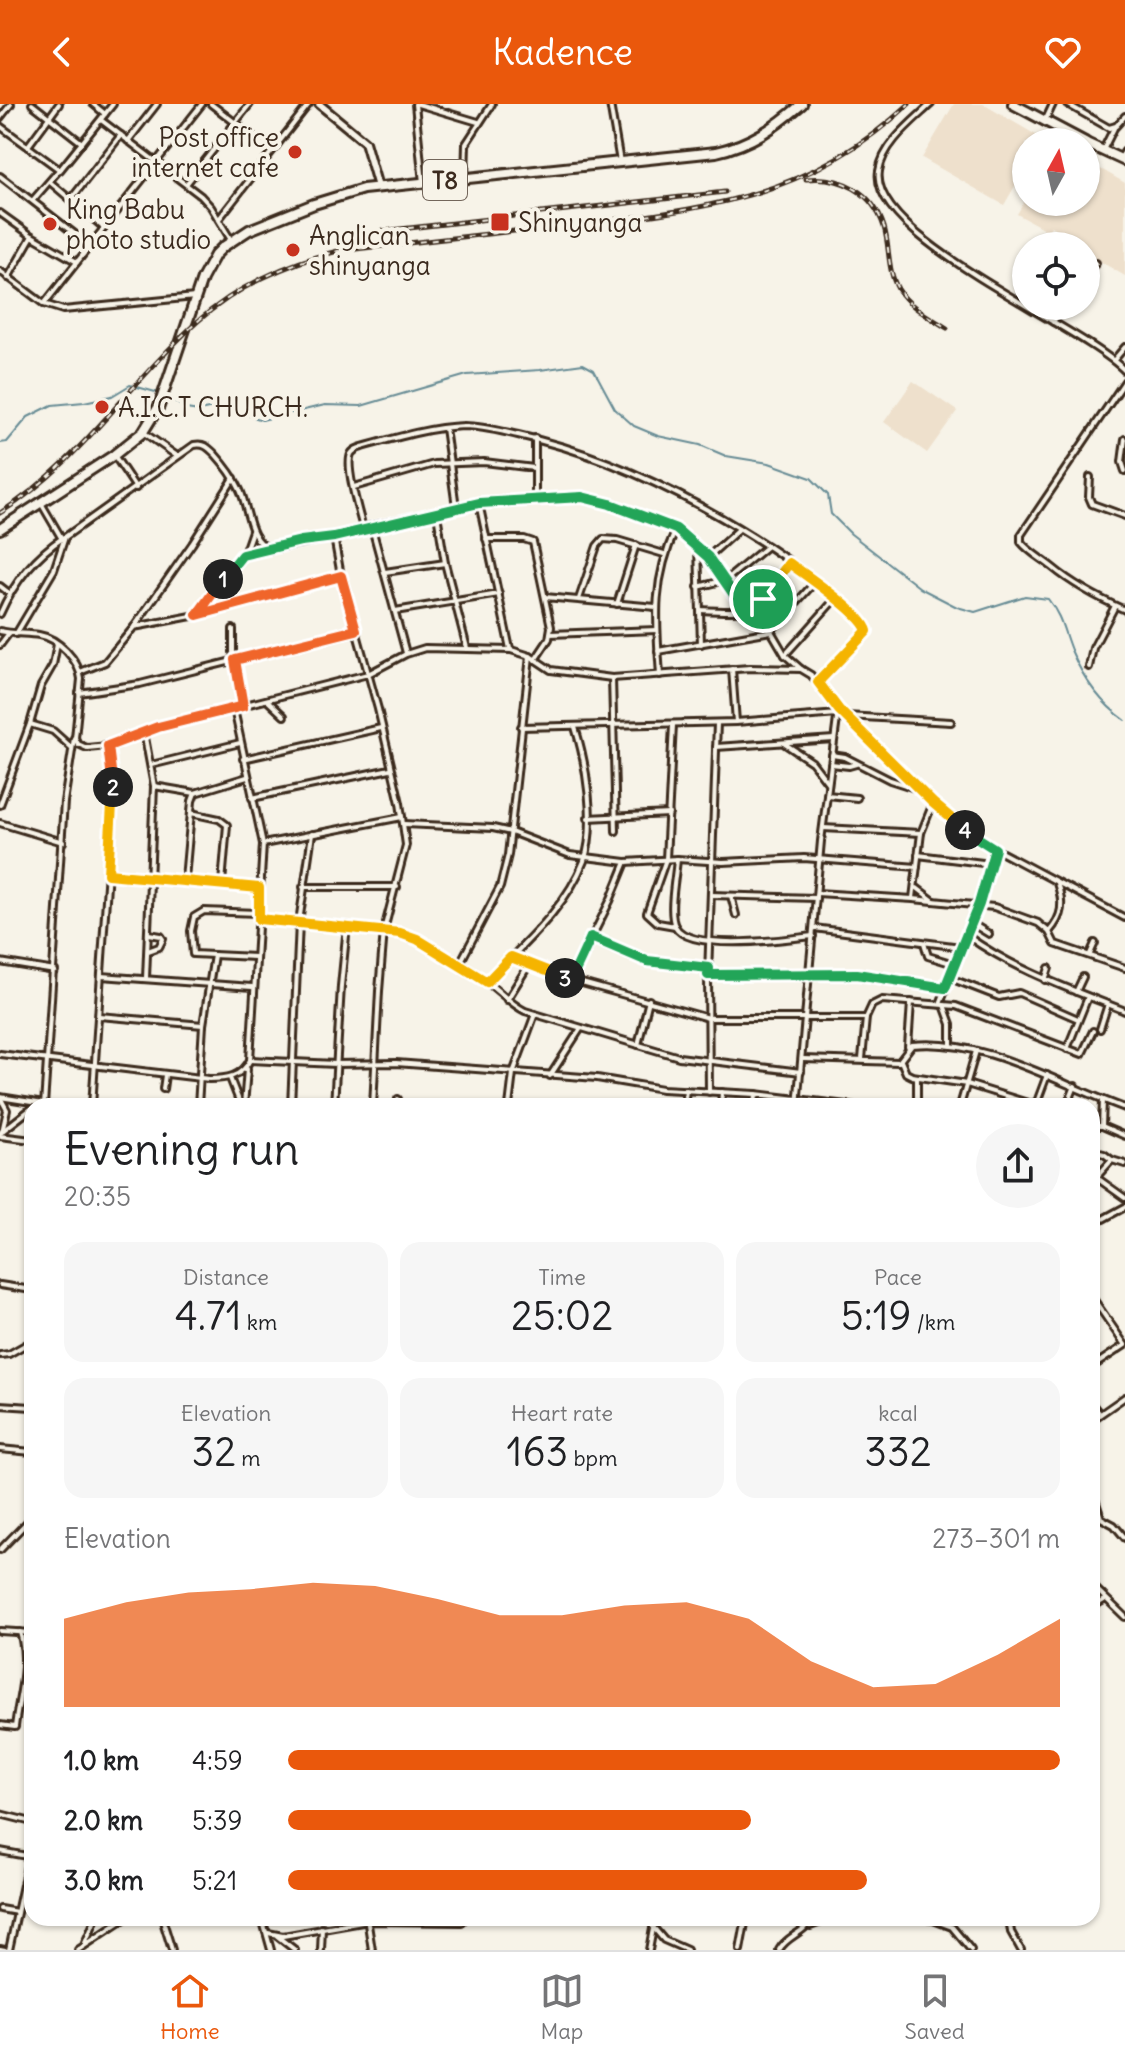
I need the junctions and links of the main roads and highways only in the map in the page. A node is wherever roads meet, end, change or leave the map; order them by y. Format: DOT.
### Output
graph roads {
  1 [pos="319,104"];
  2 [pos="802,104"];
  3 [pos="1013,104"];
  4 [pos="1058,128"];
  5 [pos="1100,149"];
  6 [pos="1123,157"];
  7 [pos="378,187"];
  8 [pos="0,529"];
  1 -- 7 [label="main road"];
  2 -- 7 [label="highway, T8"];
  3 -- 4 [label="highway"];
  5 -- 6 [label="highway"];
  7 -- 8 [label="highway, T8"];
}
